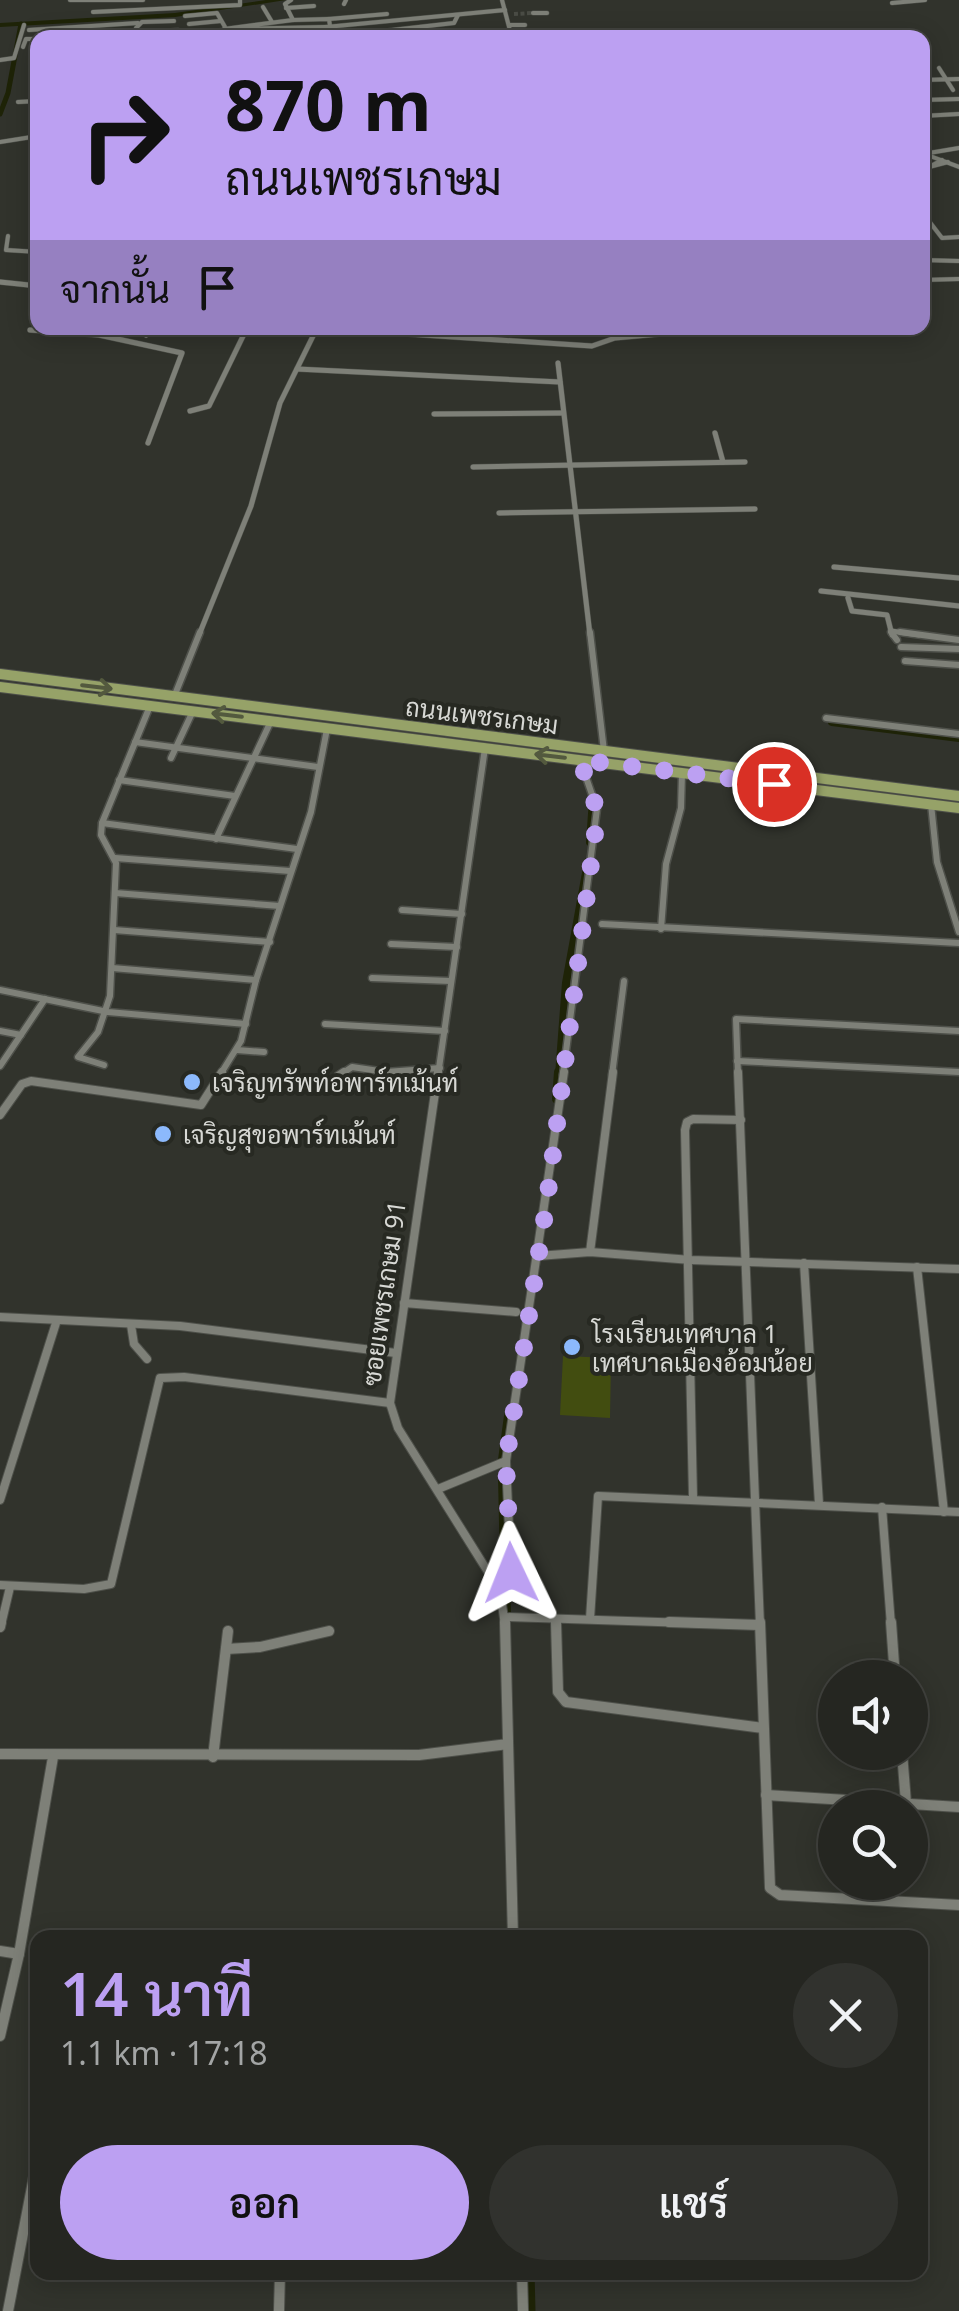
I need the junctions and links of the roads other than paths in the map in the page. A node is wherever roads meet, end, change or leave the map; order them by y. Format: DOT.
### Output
graph roads {
  1 [pos="70,0"];
  2 [pos="142,0"];
  3 [pos="151,0"];
  4 [pos="178,0"];
  5 [pos="240,0"];
  6 [pos="291,0"];
  7 [pos="502,0"];
  8 [pos="915,0"];
  9 [pos="925,0"];
  10 [pos="96,1"];
  11 [pos="124,1"];
  12 [pos="892,2"];
  13 [pos="209,3"];
  14 [pos="263,7"];
  15 [pos="179,8"];
  16 [pos="286,8"];
  17 [pos="151,9"];
  18 [pos="124,10"];
  19 [pos="506,12"];
  20 [pos="384,13"];
  21 [pos="414,13"];
  22 [pos="532,13"];
  23 [pos="547,13"];
  24 [pos="514,14"];
  25 [pos="458,15"];
  26 [pos="185,16"];
  27 [pos="316,19"];
  28 [pos="329,19"];
  29 [pos="293,20"];
  30 [pos="418,20"];
  31 [pos="174,21"];
  32 [pos="221,21"];
  33 [pos="272,22"];
  34 [pos="388,23"];
  35 [pos="138,24"];
  36 [pos="189,24"];
  37 [pos="24,25"];
  38 [pos="510,25"];
  39 [pos="525,25"];
  40 [pos="330,27"];
  41 [pos="30,30"];
  42 [pos="137,30"];
  43 [pos="224,30"];
  44 [pos="238,30"];
  45 [pos="278,30"];
  46 [pos="330,30"];
  47 [pos="393,30"];
  48 [pos="409,30"];
  49 [pos="511,30"];
  50 [pos="30,40"];
  51 [pos="23,47"];
  52 [pos="0,60"];
  53 [pos="939,68"];
  54 [pos="946,79"];
  55 [pos="959,79"];
  56 [pos="930,80"];
  57 [pos="953,90"];
  58 [pos="959,99"];
  59 [pos="930,100"];
  60 [pos="30,101"];
  61 [pos="18,102"];
  62 [pos="959,114"];
  63 [pos="930,116"];
  64 [pos="30,137"];
  65 [pos="0,142"];
  66 [pos="959,148"];
  67 [pos="930,152"];
  68 [pos="930,156"];
  69 [pos="945,161"];
  70 [pos="930,166"];
  71 [pos="959,167"];
  72 [pos="930,222"];
  73 [pos="8,236"];
  74 [pos="959,236"];
  75 [pos="30,252"];
  76 [pos="930,260"];
  77 [pos="959,261"];
  78 [pos="959,279"];
  79 [pos="930,280"];
  80 [pos="0,282"];
  81 [pos="30,283"];
  82 [pos="103,335"];
  83 [pos="146,335"];
  84 [pos="244,335"];
  85 [pos="313,335"];
  86 [pos="443,335"];
  87 [pos="648,335"];
  88 [pos="143,338"];
  89 [pos="558,363"];
  90 [pos="296,368"];
  91 [pos="560,382"];
  92 [pos="190,411"];
  93 [pos="563,412"];
  94 [pos="434,414"];
  95 [pos="715,433"];
  96 [pos="148,443"];
  97 [pos="722,462"];
  98 [pos="745,462"];
  99 [pos="569,466"];
  100 [pos="473,467"];
  101 [pos="755,509"];
  102 [pos="499,513"];
  103 [pos="576,513"];
  104 [pos="834,567"];
  105 [pos="959,578"];
  106 [pos="820,591"];
  107 [pos="848,598"];
  108 [pos="959,606"];
  109 [pos="891,631"];
  110 [pos="959,640"];
  111 [pos="959,650"];
  112 [pos="905,662"];
  113 [pos="959,665"];
  114 [pos="0,674"];
  115 [pos="0,687"];
  116 [pos="174,696"];
  117 [pos="150,706"];
  118 [pos="193,711"];
  119 [pos="826,718"];
  120 [pos="272,721"];
  121 [pos="328,728"];
  122 [pos="959,734"];
  123 [pos="135,742"];
  124 [pos="176,747"];
  125 [pos="486,748"];
  126 [pos="604,751"];
  127 [pos="172,758"];
  128 [pos="254,758"];
  129 [pos="580,760"];
  130 [pos="318,767"];
  131 [pos="682,773"];
  132 [pos="119,780"];
  133 [pos="235,796"];
  134 [pos="959,796"];
  135 [pos="931,804"];
  136 [pos="959,808"];
  137 [pos="102,823"];
  138 [pos="216,839"];
  139 [pos="297,849"];
  140 [pos="115,858"];
  141 [pos="290,871"];
  142 [pos="115,893"];
  143 [pos="280,906"];
  144 [pos="402,910"];
  145 [pos="462,914"];
  146 [pos="602,924"];
  147 [pos="661,928"];
  148 [pos="114,930"];
  149 [pos="959,932"];
  150 [pos="270,942"];
  151 [pos="959,943"];
  152 [pos="391,944"];
  153 [pos="457,947"];
  154 [pos="112,968"];
  155 [pos="372,978"];
  156 [pos="256,980"];
  157 [pos="451,981"];
  158 [pos="624,981"];
  159 [pos="0,990"];
  160 [pos="45,999"];
  161 [pos="108,1012"];
  162 [pos="246,1024"];
  163 [pos="326,1024"];
  164 [pos="445,1031"];
  165 [pos="959,1031"];
  166 [pos="0,1032"];
  167 [pos="21,1034"];
  168 [pos="237,1050"];
  169 [pos="264,1052"];
  170 [pos="737,1061"];
  171 [pos="104,1065"];
  172 [pos="0,1066"];
  173 [pos="440,1068"];
  174 [pos="959,1072"];
  175 [pos="338,1076"];
  176 [pos="0,1116"];
  177 [pos="741,1120"];
  178 [pos="590,1252"];
  179 [pos="538,1256"];
  180 [pos="690,1260"];
  181 [pos="745,1262"];
  182 [pos="804,1263"];
  183 [pos="917,1268"];
  184 [pos="959,1270"];
  185 [pos="404,1303"];
  186 [pos="516,1312"];
  187 [pos="0,1317"];
  188 [pos="56,1322"];
  189 [pos="131,1325"];
  190 [pos="396,1353"];
  191 [pos="147,1359"];
  192 [pos="390,1403"];
  193 [pos="506,1461"];
  194 [pos="438,1489"];
  195 [pos="694,1497"];
  196 [pos="0,1500"];
  197 [pos="755,1500"];
  198 [pos="819,1504"];
  199 [pos="882,1507"];
  200 [pos="944,1512"];
  201 [pos="959,1512"];
  202 [pos="5,1586"];
  203 [pos="500,1591"];
  204 [pos="505,1617"];
  205 [pos="556,1619"];
  206 [pos="590,1620"];
  207 [pos="759,1625"];
  208 [pos="0,1627"];
  209 [pos="228,1631"];
  210 [pos="329,1631"];
  211 [pos="226,1649"];
  212 [pos="895,1660"];
  213 [pos="763,1728"];
  214 [pos="508,1744"];
  215 [pos="0,1754"];
  216 [pos="53,1757"];
  217 [pos="213,1757"];
  218 [pos="766,1795"];
  219 [pos="818,1798"];
  220 [pos="928,1804"];
  221 [pos="959,1806"];
  222 [pos="959,1905"];
  223 [pos="513,1930"];
  224 [pos="0,1951"];
  225 [pos="20,1954"];
  226 [pos="2,2019"];
  227 [pos="0,2036"];
  228 [pos="30,2197"];
  229 [pos="280,2280"];
  230 [pos="522,2280"];
  231 [pos="8,2311"];
  232 [pos="278,2311"];
  233 [pos="523,2311"];
  1 -- 10 [label="street"];
  2 -- 11 [label="street"];
  3 -- 17 [label="street"];
  4 -- 15 [label="street"];
  5 -- 13 [label="street"];
  6 -- 16 [label="street"];
  7 -- 19 [label="street"];
  8 -- 9 [label="street"];
  8 -- 12 [label="street"];
  10 -- 11 [label="street"];
  10 -- 18 [label="street"];
  11 -- 18 [label="street"];
  13 -- 15 [label="street"];
  14 -- 33 [label="street"];
  15 -- 17 [label="street"];
  16 -- 27 [label="street"];
  16 -- 29 [label="street"];
  17 -- 18 [label="street"];
  19 -- 24 [label="street"];
  19 -- 25 [label="street"];
  19 -- 38 [label="street"];
  20 -- 28 [label="street"];
  21 -- 30 [label="street"];
  22 -- 23 [label="street"];
  25 -- 30 [label="street"];
  25 -- 48 [label="street"];
  26 -- 32 [label="street"];
  27 -- 28 [label="street"];
  27 -- 29 [label="street"];
  28 -- 40 [label="street"];
  29 -- 33 [label="street"];
  30 -- 34 [label="street"];
  31 -- 35 [label="street"];
  32 -- 36 [label="street"];
  32 -- 43 [label="street"];
  33 -- 44 [label="street"];
  34 -- 40 [label="street"];
  34 -- 47 [label="street"];
  35 -- 41 [label="street"];
  35 -- 42 [label="street"];
  37 -- 52 [label="street"];
  38 -- 39 [label="street"];
  38 -- 49 [label="street"];
  40 -- 45 [label="street"];
  40 -- 46 [label="street"];
  50 -- 51 [label="street"];
  53 -- 54 [label="street"];
  54 -- 55 [label="street"];
  54 -- 56 [label="street"];
  54 -- 57 [label="street"];
  58 -- 59 [label="street"];
  60 -- 61 [label="street"];
  62 -- 63 [label="street"];
  64 -- 65 [label="street"];
  66 -- 67 [label="street"];
  68 -- 69 [label="street"];
  69 -- 70 [label="street"];
  69 -- 71 [label="street"];
  72 -- 74 [label="street"];
  73 -- 75 [label="street"];
  76 -- 77 [label="street"];
  78 -- 79 [label="street"];
  80 -- 81 [label="street"];
  82 -- 88 [label="street"];
  83 -- 88 [label="street"];
  84 -- 92 [label="street"];
  85 -- 90 [label="street"];
  86 -- 87 [label="street"];
  88 -- 96 [label="street"];
  89 -- 91 [label="street"];
  90 -- 91 [label="street"];
  90 -- 116 [label="street"];
  91 -- 93 [label="street"];
  93 -- 94 [label="street"];
  93 -- 99 [label="street"];
  95 -- 97 [label="street"];
  97 -- 98 [label="street"];
  97 -- 99 [label="street"];
  99 -- 100 [label="street"];
  99 -- 103 [label="street"];
  101 -- 103 [label="street"];
  102 -- 103 [label="street"];
  103 -- 126 [label="street"];
  104 -- 105 [label="street"];
  106 -- 108 [label="street"];
  107 -- 109 [label="street"];
  109 -- 110 [label="street"];
  109 -- 111 [label="street"];
  112 -- 113 [label="street"];
  114 -- 116 [label="main road, ถนนเพชรเกษม, one-way"];
  115 -- 117 [label="main road, ถนนเพชรเกษม"];
  116 -- 126 [label="main road, ถนนเพชรเกษม"];
  117 -- 118 [label="main road, ถนนเพชรเกษม"];
  117 -- 123 [label="street"];
  120 -- 118 [label="main road, ถนนเพชรเกษม, one-way"];
  118 -- 124 [label="street"];
  119 -- 122 [label="street"];
  120 -- 121 [label="main road, ถนนเพชรเกษม"];
  120 -- 128 [label="street"];
  121 -- 125 [label="main road, ถนนเพชรเกษม"];
  121 -- 130 [label="street"];
  123 -- 124 [label="street"];
  123 -- 132 [label="street"];
  124 -- 127 [label="street"];
  124 -- 128 [label="street"];
  129 -- 125 [label="main road, ถนนเพชรเกษม, one-way"];
  125 -- 145 [label="street, ซอยเพชรเกษม 91"];
  126 -- 134 [label="main road, ถนนเพชรเกษม"];
  128 -- 130 [label="street"];
  128 -- 133 [label="street"];
  129 -- 131 [label="main road, ถนนเพชรเกษม"];
  129 -- 179 [label="street"];
  130 -- 139 [label="street"];
  131 -- 135 [label="main road, ถนนเพชรเกษม"];
  131 -- 147 [label="street"];
  132 -- 133 [label="street"];
  132 -- 137 [label="street"];
  133 -- 138 [label="street"];
  135 -- 136 [label="main road, ถนนเพชรเกษม"];
  135 -- 149 [label="street"];
  137 -- 138 [label="street"];
  137 -- 140 [label="street"];
  138 -- 139 [label="street"];
  139 -- 141 [label="street"];
  140 -- 141 [label="street"];
  140 -- 142 [label="street"];
  141 -- 143 [label="street"];
  142 -- 143 [label="street"];
  142 -- 148 [label="street"];
  143 -- 150 [label="street"];
  144 -- 145 [label="street"];
  145 -- 153 [label="street, ซอยเพชรเกษม 91"];
  146 -- 147 [label="street"];
  147 -- 151 [label="street"];
  148 -- 150 [label="street"];
  148 -- 154 [label="street"];
  150 -- 156 [label="street"];
  152 -- 153 [label="street"];
  153 -- 157 [label="street, ซอยเพชรเกษม 91"];
  154 -- 156 [label="street"];
  154 -- 161 [label="street"];
  155 -- 157 [label="street"];
  156 -- 162 [label="street"];
  157 -- 164 [label="street, ซอยเพชรเกษม 91"];
  158 -- 178 [label="street"];
  159 -- 160 [label="street"];
  160 -- 161 [label="street"];
  160 -- 167 [label="street"];
  161 -- 162 [label="street"];
  161 -- 171 [label="street"];
  162 -- 168 [label="street"];
  163 -- 164 [label="street"];
  164 -- 173 [label="street, ซอยเพชรเกษม 91"];
  165 -- 170 [label="street"];
  166 -- 167 [label="street"];
  167 -- 172 [label="street"];
  168 -- 169 [label="street"];
  168 -- 176 [label="street"];
  170 -- 174 [label="street"];
  170 -- 177 [label="street"];
  173 -- 175 [label="street"];
  173 -- 185 [label="street, ซอยเพชรเกษม 91"];
  177 -- 180 [label="street"];
  177 -- 181 [label="street"];
  178 -- 179 [label="street"];
  178 -- 180 [label="street"];
  179 -- 193 [label="street"];
  180 -- 181 [label="street"];
  180 -- 195 [label="street"];
  181 -- 182 [label="street"];
  181 -- 197 [label="street"];
  182 -- 183 [label="street"];
  182 -- 198 [label="street"];
  183 -- 184 [label="street"];
  183 -- 200 [label="street"];
  185 -- 186 [label="street"];
  185 -- 190 [label="street, ซอยเพชรเกษม 91"];
  187 -- 188 [label="street"];
  188 -- 189 [label="street"];
  188 -- 196 [label="street"];
  189 -- 190 [label="street"];
  189 -- 191 [label="street"];
  190 -- 192 [label="street, ซอยเพชรเกษม 91"];
  192 -- 194 [label="street, ซอยเพชรเกษม 91"];
  192 -- 202 [label="street"];
  193 -- 194 [label="street"];
  193 -- 203 [label="street"];
  194 -- 203 [label="street, ซอยเพชรเกษม 91"];
  195 -- 197 [label="street"];
  195 -- 206 [label="street"];
  197 -- 198 [label="street"];
  197 -- 207 [label="street"];
  198 -- 199 [label="street"];
  199 -- 200 [label="street"];
  199 -- 212 [label="street"];
  200 -- 201 [label="street"];
  202 -- 208 [label="street"];
  203 -- 204 [label="street, ซอยเพชรเกษม 91"];
  204 -- 205 [label="street"];
  204 -- 214 [label="street, ซอยเพชรเกษม 91"];
  205 -- 206 [label="street"];
  205 -- 213 [label="street"];
  206 -- 207 [label="street"];
  207 -- 213 [label="street"];
  209 -- 211 [label="street"];
  210 -- 211 [label="street"];
  211 -- 217 [label="street"];
  213 -- 218 [label="street"];
  214 -- 217 [label="street"];
  214 -- 223 [label="street, ซอยเพชรเกษม 91"];
  215 -- 216 [label="street"];
  216 -- 217 [label="street"];
  216 -- 225 [label="street"];
  218 -- 219 [label="street"];
  218 -- 222 [label="street"];
  220 -- 221 [label="street"];
  224 -- 225 [label="street"];
  225 -- 226 [label="street"];
  226 -- 227 [label="street"];
  228 -- 231 [label="street"];
  229 -- 232 [label="street"];
  230 -- 233 [label="street"];
}
